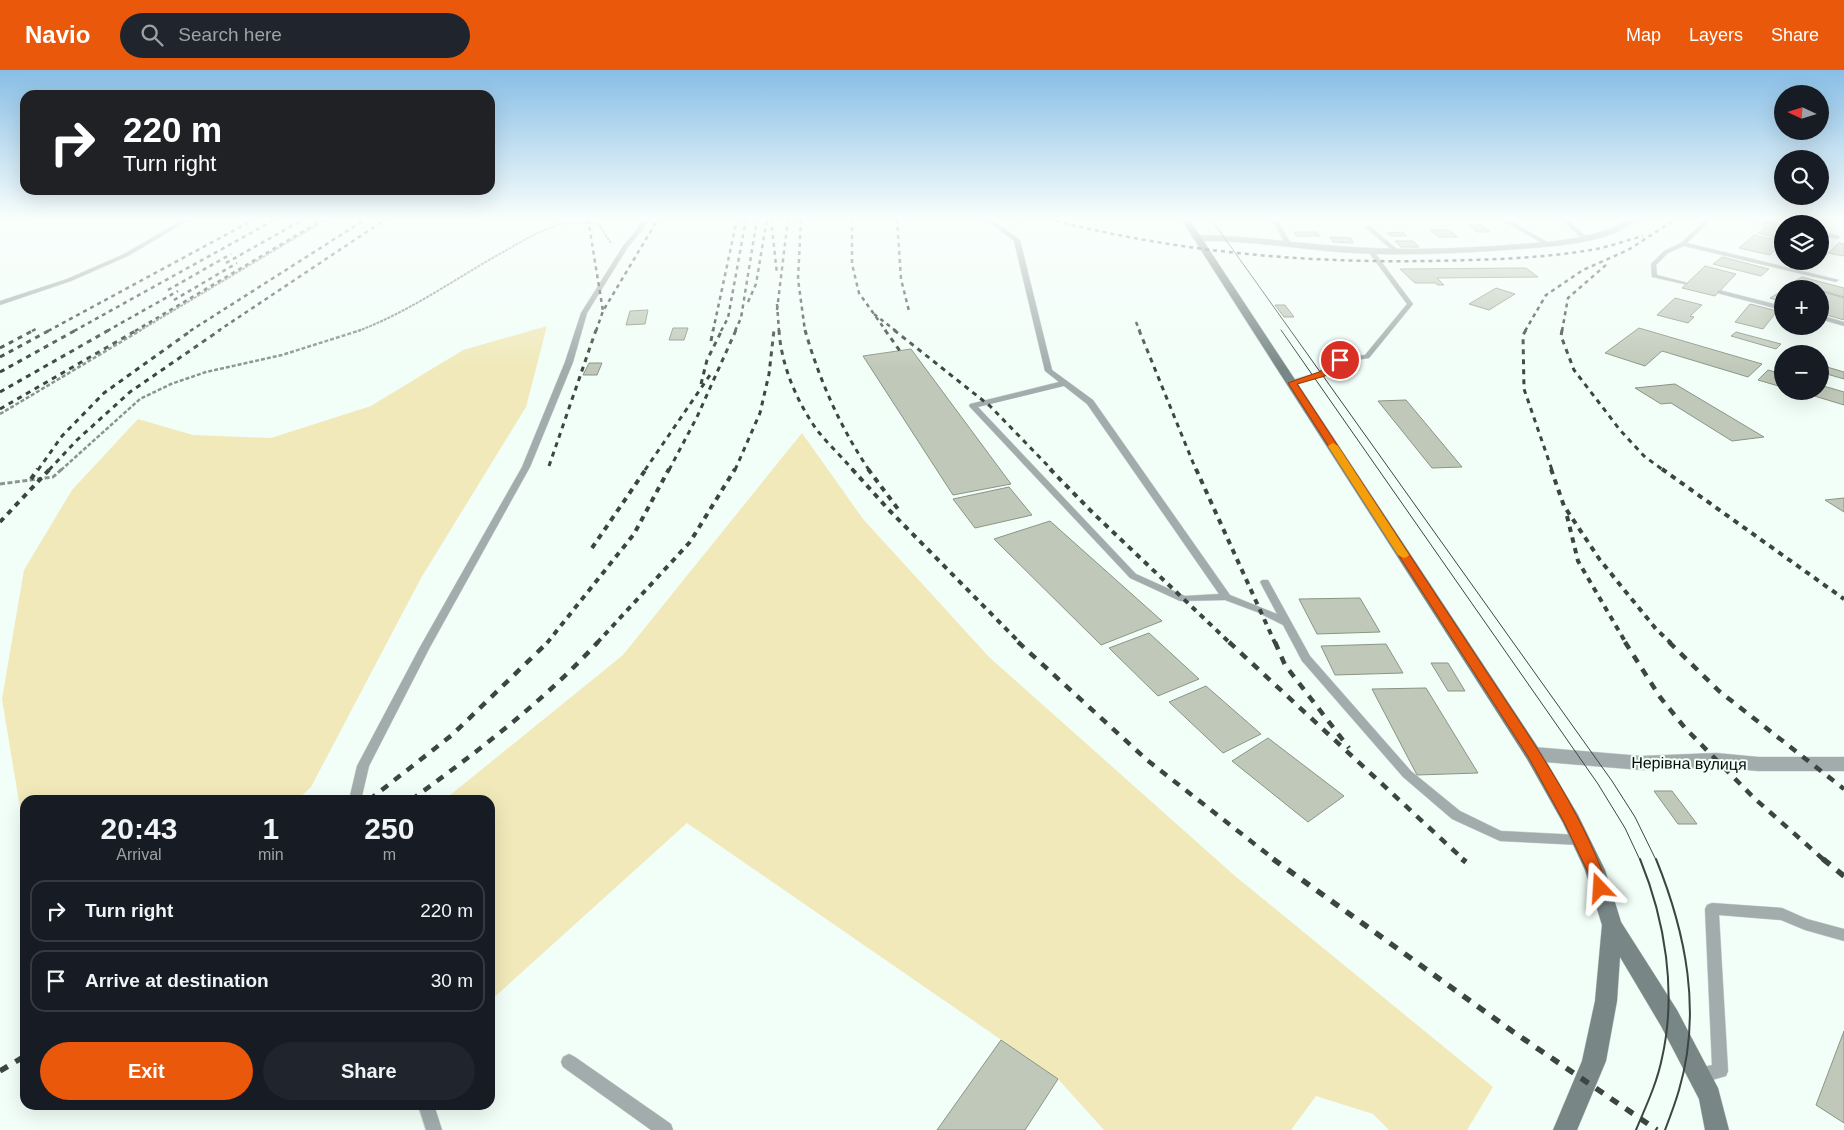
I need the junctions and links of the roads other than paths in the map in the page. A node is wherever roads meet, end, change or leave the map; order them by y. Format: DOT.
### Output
graph roads {
  1 [pos="95,268"];
  2 [pos="612,268"];
  3 [pos="1024,268"];
  4 [pos="1218,268"];
  5 [pos="1384,268"];
  6 [pos="1653,268"];
  7 [pos="1787,268"];
  8 [pos="1836,280"];
  9 [pos="1686,284"];
  10 [pos="1719,292"];
  11 [pos="0,303"];
  12 [pos="1774,306"];
  13 [pos="1829,320"];
  14 [pos="1844,324"];
  15 [pos="1065,383"];
  16 [pos="1292,383"];
  17 [pos="1265,582"];
  18 [pos="1226,597"];
  19 [pos="1287,623"];
  20 [pos="1534,754"];
  21 [pos="1844,764"];
  22 [pos="356,795"];
  23 [pos="1580,840"];
  24 [pos="1612,925"];
  25 [pos="1844,935"];
  26 [pos="569,1062"];
  27 [pos="1698,1076"];
  28 [pos="428,1110"];
  29 [pos="434,1130"];
  30 [pos="665,1130"];
  31 [pos="1565,1130"];
  32 [pos="1717,1130"];
  1 -- 11 [label="lane"];
  2 -- 22 [label="lane"];
  3 -- 15 [label="lane"];
  4 -- 16 [label="main road"];
  5 -- 16 [label="lane"];
  6 -- 9 [label="lane"];
  7 -- 8 [label="lane"];
  10 -- 12 [label="lane"];
  13 -- 14 [label="lane"];
  15 -- 18 [label="lane"];
  15 -- 18 [label="lane"];
  16 -- 20 [label="main road"];
  17 -- 19 [label="lane"];
  18 -- 19 [label="lane"];
  19 -- 23 [label="lane"];
  20 -- 21 [label="street, Нерівна вулиця"];
  20 -- 23 [label="main road"];
  23 -- 24 [label="main road"];
  24 -- 27 [label="main road"];
  24 -- 31 [label="main road"];
  25 -- 27 [label="lane"];
  26 -- 30 [label="lane"];
  27 -- 32 [label="main road"];
  28 -- 29 [label="lane"];
}
